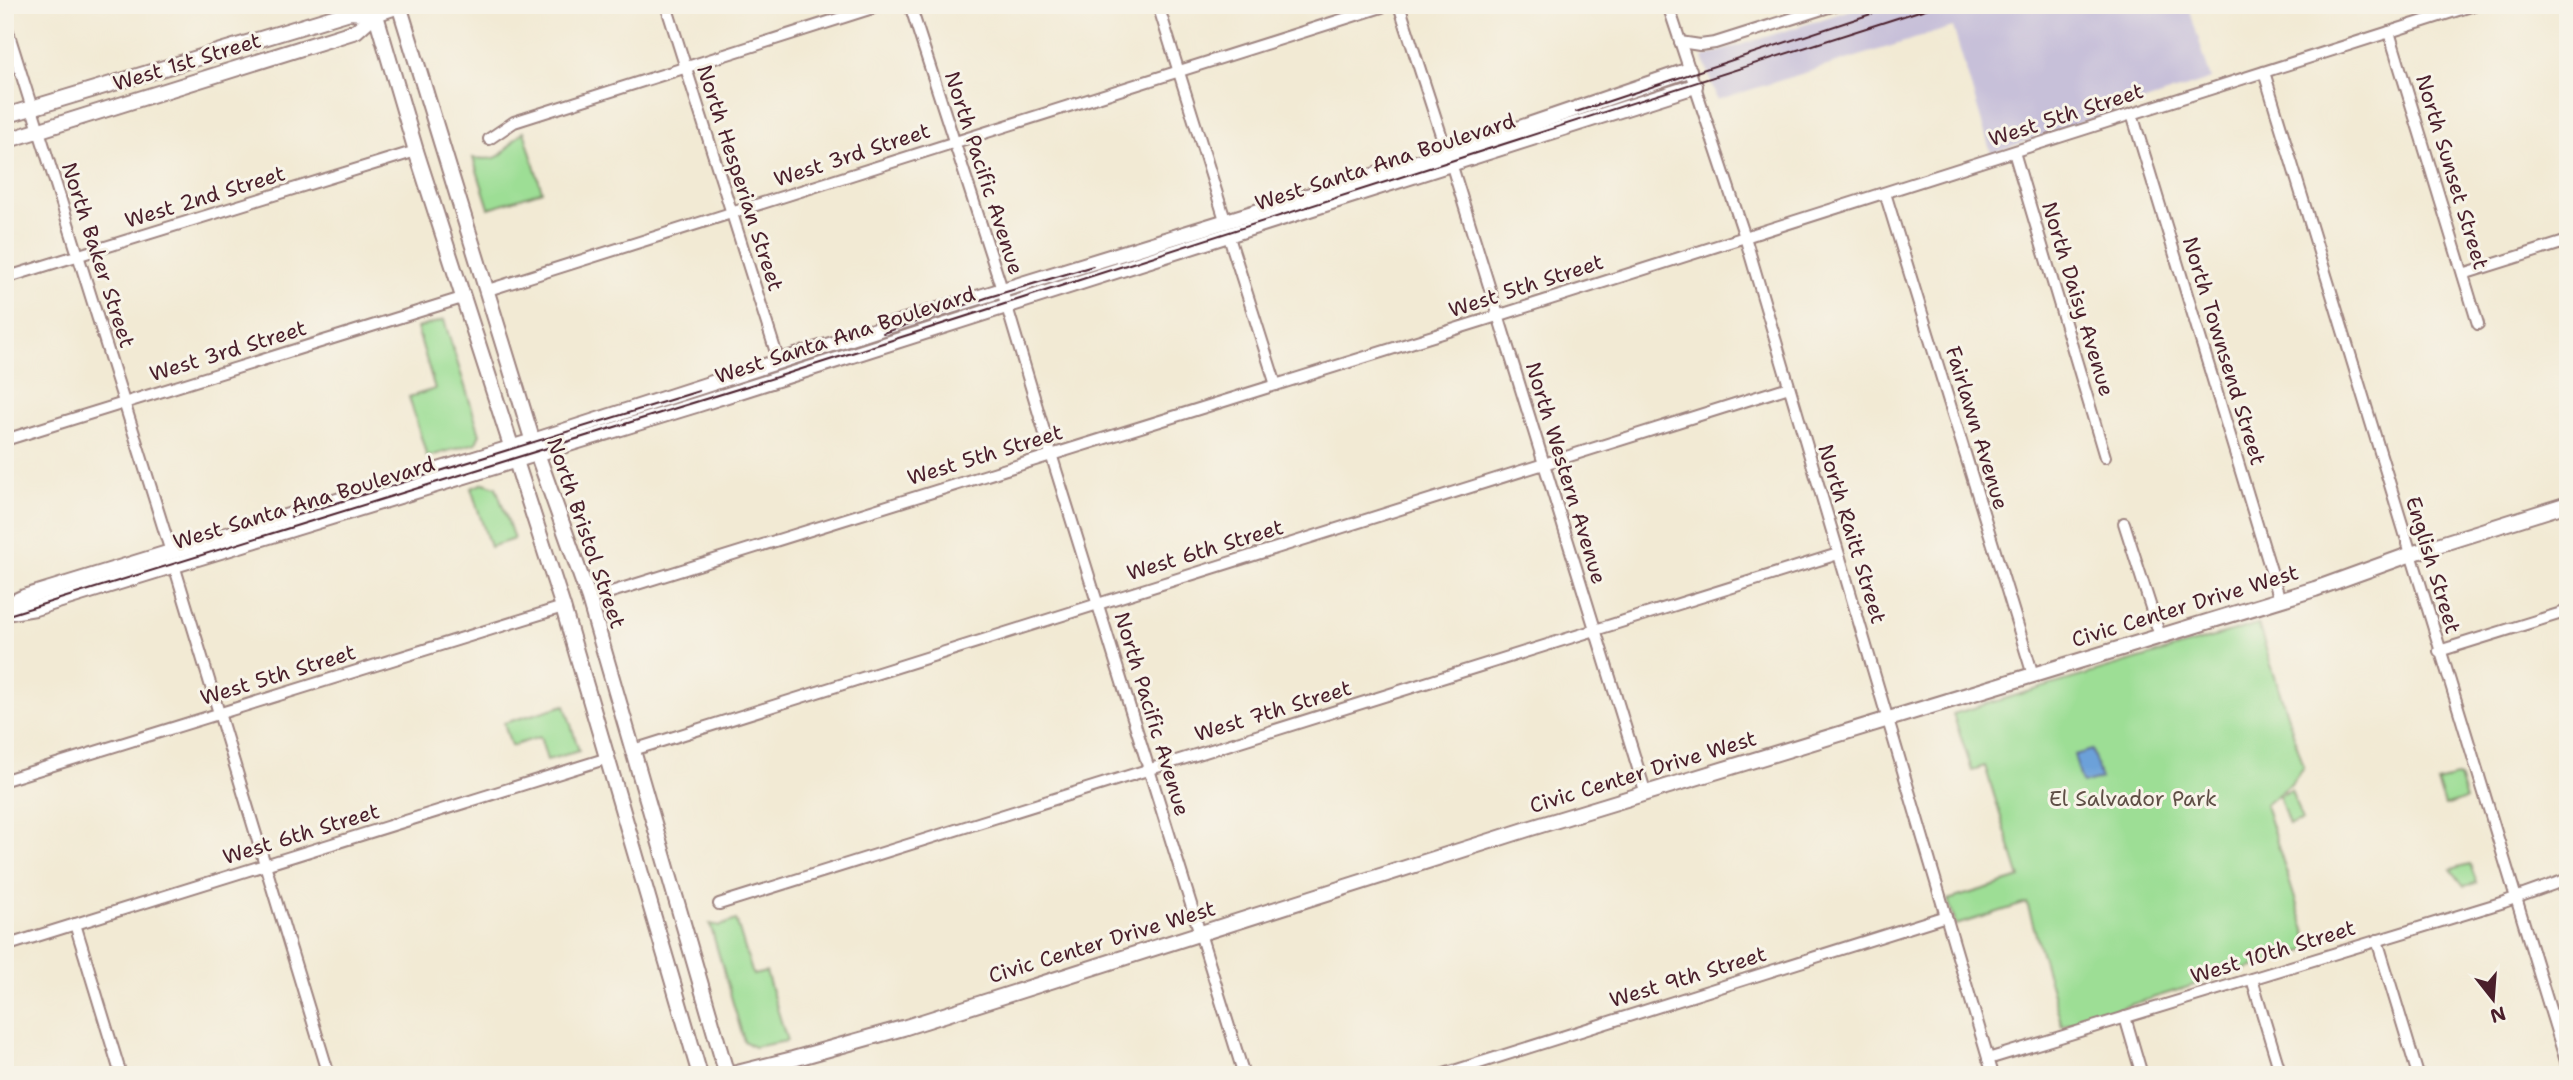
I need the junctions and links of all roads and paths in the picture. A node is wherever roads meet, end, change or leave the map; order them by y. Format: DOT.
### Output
graph roads {
  1 [pos="666,5"];
  2 [pos="882,5"];
  3 [pos="910,5"];
  4 [pos="1158,5"];
  5 [pos="1388,5"];
  6 [pos="1399,5"];
  7 [pos="1668,5"];
  8 [pos="1835,5"];
  9 [pos="2474,5"];
  10 [pos="400,6"];
  11 [pos="374,9"];
  12 [pos="5,22"];
  13 [pos="2389,32"];
  14 [pos="1680,42"];
  15 [pos="685,68"];
  16 [pos="1689,70"];
  17 [pos="1178,72"];
  18 [pos="2264,72"];
  19 [pos="1695,86"];
  20 [pos="32,107"];
  21 [pos="2132,114"];
  22 [pos="5,116"];
  23 [pos="39,131"];
  24 [pos="489,139"];
  25 [pos="5,141"];
  26 [pos="953,143"];
  27 [pos="415,151"];
  28 [pos="2014,152"];
  29 [pos="1449,158"];
  30 [pos="1885,193"];
  31 [pos="731,213"];
  32 [pos="1227,228"];
  33 [pos="1745,237"];
  34 [pos="2568,241"];
  35 [pos="78,256"];
  36 [pos="2463,274"];
  37 [pos="5,278"];
  38 [pos="488,290"];
  39 [pos="1003,291"];
  40 [pos="462,298"];
  41 [pos="1007,306"];
  42 [pos="1497,316"];
  43 [pos="2478,324"];
  44 [pos="779,362"];
  45 [pos="1276,385"];
  46 [pos="1789,387"];
  47 [pos="125,403"];
  48 [pos="5,440"];
  49 [pos="535,447"];
  50 [pos="512,453"];
  51 [pos="1051,454"];
  52 [pos="2105,457"];
  53 [pos="1543,464"];
  54 [pos="2568,504"];
  55 [pos="2124,523"];
  56 [pos="1838,554"];
  57 [pos="2410,554"];
  58 [pos="172,558"];
  59 [pos="589,599"];
  60 [pos="2280,600"];
  61 [pos="1098,604"];
  62 [pos="5,606"];
  63 [pos="563,607"];
  64 [pos="2568,611"];
  65 [pos="5,613"];
  66 [pos="1596,629"];
  67 [pos="2160,636"];
  68 [pos="2439,651"];
  69 [pos="2033,675"];
  70 [pos="221,713"];
  71 [pos="1888,719"];
  72 [pos="633,750"];
  73 [pos="608,758"];
  74 [pos="1149,769"];
  75 [pos="5,780"];
  76 [pos="1646,794"];
  77 [pos="265,865"];
  78 [pos="2568,879"];
  79 [pos="2515,897"];
  80 [pos="719,904"];
  81 [pos="1946,916"];
  82 [pos="75,924"];
  83 [pos="1200,933"];
  84 [pos="2377,940"];
  85 [pos="6,942"];
  86 [pos="2252,978"];
  87 [pos="2125,1017"];
  88 [pos="2562,1031"];
  89 [pos="1988,1059"];
  90 [pos="2568,1068"];
  91 [pos="121,1075"];
  92 [pos="330,1075"];
  93 [pos="700,1075"];
  94 [pos="728,1075"];
  95 [pos="1244,1075"];
  96 [pos="1441,1075"];
  97 [pos="1993,1075"];
  98 [pos="2142,1075"];
  99 [pos="2281,1075"];
  100 [pos="2418,1075"];
  1 -- 15 [label="street, North Hesperian Street"];
  2 -- 15 [label="street"];
  3 -- 26 [label="street, North Pacific Avenue"];
  4 -- 17 [label="street"];
  5 -- 17 [label="street, West 3rd Street"];
  6 -- 29 [label="street, North Western Avenue"];
  7 -- 14 [label="street, North Raitt Street"];
  8 -- 14 [label="street"];
  9 -- 13 [label="street, West 5th Street"];
  10 -- 11 [label="main road, West 1st Street"];
  10 -- 38 [label="main road, North Bristol Street"];
  11 -- 20 [label="main road, West 1st Street"];
  11 -- 23 [label="main road, West 1st Street"];
  11 -- 27 [label="main road, North Bristol Street"];
  12 -- 20 [label="street, North Baker Street"];
  13 -- 18 [label="street, West 5th Street"];
  13 -- 36 [label="street, North Sunset Street"];
  14 -- 16 [label="street, North Raitt Street"];
  15 -- 24 [label="street"];
  15 -- 31 [label="street, North Hesperian Street"];
  16 -- 19 [label="street, North Raitt Street"];
  16 -- 29 [label="main road, West Santa Ana Boulevard"];
  17 -- 26 [label="street, West 3rd Street"];
  17 -- 32 [label="street"];
  18 -- 21 [label="street, West 5th Street"];
  18 -- 57 [label="street, English Street"];
  19 -- 29 [label="main road, West Santa Ana Boulevard"];
  19 -- 33 [label="street, North Raitt Street"];
  20 -- 22 [label="main road, West 1st Street"];
  20 -- 23 [label="street, North Baker Street"];
  21 -- 28 [label="street, West 5th Street"];
  21 -- 60 [label="street, North Townsend Street"];
  23 -- 25 [label="main road, West 1st Street"];
  23 -- 35 [label="street, North Baker Street"];
  26 -- 31 [label="street, West 3rd Street"];
  26 -- 39 [label="street, North Pacific Avenue"];
  27 -- 35 [label="street, West 2nd Street"];
  27 -- 40 [label="main road, North Bristol Street"];
  28 -- 30 [label="street, West 5th Street"];
  28 -- 52 [label="street, North Daisy Avenue"];
  29 -- 32 [label="main road, West Santa Ana Boulevard"];
  29 -- 42 [label="street, North Western Avenue"];
  30 -- 33 [label="street, West 5th Street"];
  30 -- 69 [label="street, Fairlawn Avenue"];
  31 -- 38 [label="street, West 3rd Street"];
  31 -- 44 [label="street, North Hesperian Street"];
  32 -- 39 [label="main road, West Santa Ana Boulevard"];
  32 -- 41 [label="main road, West Santa Ana Boulevard"];
  32 -- 45 [label="street"];
  33 -- 42 [label="street, West 5th Street"];
  33 -- 46 [label="street, North Raitt Street"];
  34 -- 36 [label="street"];
  35 -- 37 [label="street, West 2nd Street"];
  35 -- 47 [label="street, North Baker Street"];
  36 -- 43 [label="street, North Sunset Street"];
  38 -- 49 [label="main road, North Bristol Street"];
  39 -- 41 [label="street, North Pacific Avenue"];
  39 -- 44 [label="main road, West Santa Ana Boulevard"];
  40 -- 47 [label="street, West 3rd Street"];
  40 -- 50 [label="main road, North Bristol Street"];
  41 -- 49 [label="main road, West Santa Ana Boulevard"];
  41 -- 51 [label="street, North Pacific Avenue"];
  42 -- 45 [label="street, West 5th Street"];
  42 -- 53 [label="street, North Western Avenue"];
  44 -- 49 [label="main road, West Santa Ana Boulevard"];
  45 -- 51 [label="street, West 5th Street"];
  46 -- 53 [label="street, West 6th Street"];
  46 -- 56 [label="street, North Raitt Street"];
  47 -- 48 [label="street, West 3rd Street"];
  47 -- 58 [label="street, North Baker Street"];
  49 -- 50 [label="main road, West Santa Ana Boulevard"];
  49 -- 59 [label="main road, North Bristol Street"];
  50 -- 58 [label="main road, West Santa Ana Boulevard"];
  50 -- 63 [label="main road, North Bristol Street"];
  51 -- 59 [label="street, West 5th Street"];
  51 -- 61 [label="street, North Pacific Avenue"];
  53 -- 61 [label="street, West 6th Street"];
  53 -- 66 [label="street, North Western Avenue"];
  54 -- 57 [label="main road, Civic Center Drive West"];
  55 -- 67 [label="street"];
  56 -- 66 [label="street, West 7th Street"];
  56 -- 71 [label="street, North Raitt Street"];
  57 -- 60 [label="main road, Civic Center Drive West"];
  57 -- 68 [label="street, English Street"];
  58 -- 62 [label="main road, West Santa Ana Boulevard"];
  58 -- 65 [label="main road, West Santa Ana Boulevard"];
  58 -- 70 [label="street, North Baker Street"];
  59 -- 72 [label="main road, North Bristol Street"];
  60 -- 67 [label="main road, Civic Center Drive West"];
  61 -- 72 [label="street, West 6th Street"];
  61 -- 74 [label="street, North Pacific Avenue"];
  63 -- 70 [label="street, West 5th Street"];
  63 -- 73 [label="main road, North Bristol Street"];
  64 -- 68 [label="street"];
  66 -- 74 [label="street, West 7th Street"];
  66 -- 76 [label="street, North Western Avenue"];
  67 -- 69 [label="main road, Civic Center Drive West"];
  68 -- 79 [label="street, English Street"];
  69 -- 71 [label="main road, Civic Center Drive West"];
  70 -- 75 [label="street, West 5th Street"];
  70 -- 77 [label="street, North Baker Street"];
  71 -- 76 [label="main road, Civic Center Drive West"];
  71 -- 81 [label="street, North Raitt Street"];
  72 -- 94 [label="main road, North Bristol Street"];
  73 -- 77 [label="street, West 6th Street"];
  73 -- 93 [label="main road, North Bristol Street"];
  74 -- 80 [label="street, West 7th Street"];
  74 -- 83 [label="street, North Pacific Avenue"];
  76 -- 83 [label="main road, Civic Center Drive West"];
  77 -- 82 [label="street, West 6th Street"];
  77 -- 92 [label="street, North Baker Street"];
  78 -- 79 [label="street, West 10th Street"];
  79 -- 84 [label="street, West 10th Street"];
  79 -- 88 [label="street, English Street"];
  81 -- 89 [label="street, North Raitt Street"];
  81 -- 96 [label="street, West 9th Street"];
  82 -- 85 [label="street, West 6th Street"];
  82 -- 91 [label="street"];
  83 -- 94 [label="main road, Civic Center Drive West"];
  83 -- 95 [label="street, North Pacific Avenue"];
  84 -- 86 [label="street, West 10th Street"];
  84 -- 100 [label="street"];
  86 -- 87 [label="street, West 10th Street"];
  86 -- 99 [label="street"];
  87 -- 89 [label="street, West 10th Street"];
  87 -- 98 [label="street"];
  88 -- 90 [label="street, English Street"];
  89 -- 97 [label="street, North Raitt Street"];
}
